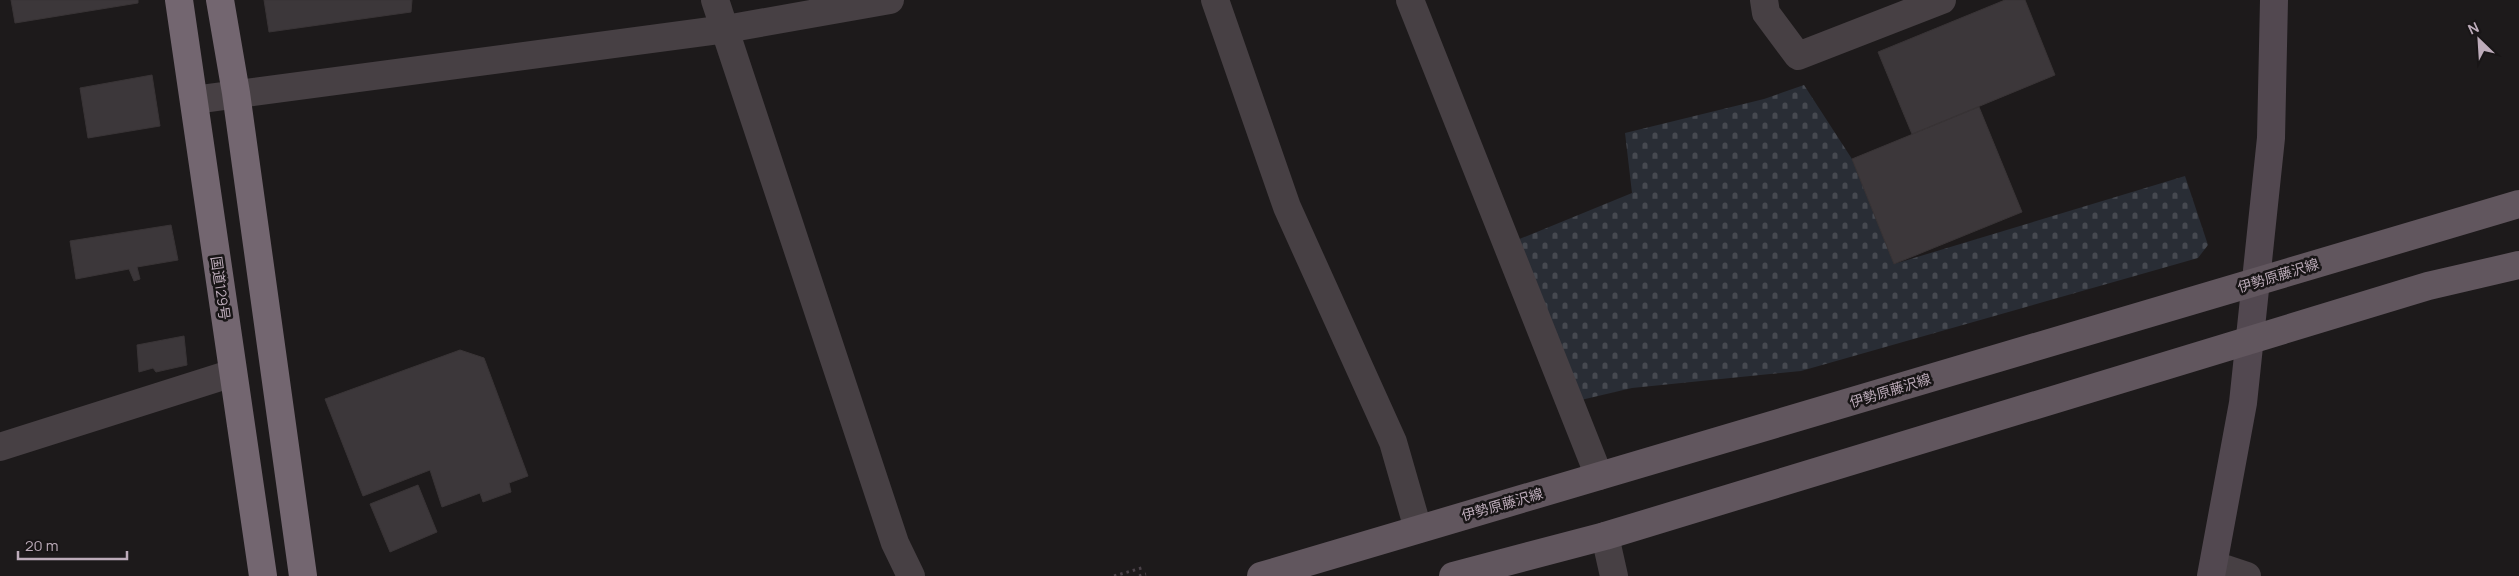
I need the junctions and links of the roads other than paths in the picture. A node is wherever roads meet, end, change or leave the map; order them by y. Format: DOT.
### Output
graph roads {
  1 [pos="179,0"];
  2 [pos="220,0"];
  3 [pos="715,0"];
  4 [pos="890,0"];
  5 [pos="1216,0"];
  6 [pos="1410,0"];
  7 [pos="1764,0"];
  8 [pos="1942,0"];
  9 [pos="2274,0"];
  10 [pos="726,29"];
  11 [pos="236,93"];
  12 [pos="194,100"];
  13 [pos="2519,204"];
  14 [pos="2519,265"];
  15 [pos="2255,282"];
  16 [pos="2250,342"];
  17 [pos="233,374"];
  18 [pos="0,447"];
  19 [pos="1599,476"];
  20 [pos="1418,529"];
  21 [pos="1605,536"];
  22 [pos="2213,570"];
  23 [pos="263,576"];
  24 [pos="303,576"];
  25 [pos="911,576"];
  26 [pos="1261,576"];
  27 [pos="1453,576"];
  28 [pos="1614,576"];
  29 [pos="2247,576"];
  1 -- 12 [label="highway, 国道129号"];
  2 -- 11 [label="highway"];
  3 -- 10 [label="street"];
  4 -- 10 [label="street"];
  5 -- 20 [label="street"];
  6 -- 19 [label="street"];
  7 -- 8 [label="street"];
  9 -- 15 [label="street"];
  10 -- 11 [label="street"];
  10 -- 25 [label="street"];
  11 -- 12 [label="street"];
  11 -- 24 [label="highway"];
  12 -- 17 [label="highway, 国道129号"];
  13 -- 15 [label="main road, 伊勢原藤沢線"];
  14 -- 16 [label="main road"];
  15 -- 16 [label="street"];
  15 -- 19 [label="main road, 伊勢原藤沢線"];
  16 -- 21 [label="main road"];
  16 -- 22 [label="street"];
  17 -- 18 [label="street"];
  17 -- 23 [label="highway, 国道129号"];
  19 -- 20 [label="main road, 伊勢原藤沢線"];
  20 -- 26 [label="main road, 伊勢原藤沢線"];
  21 -- 27 [label="main road"];
  21 -- 28 [label="street"];
  22 -- 29 [label="street"];
}
